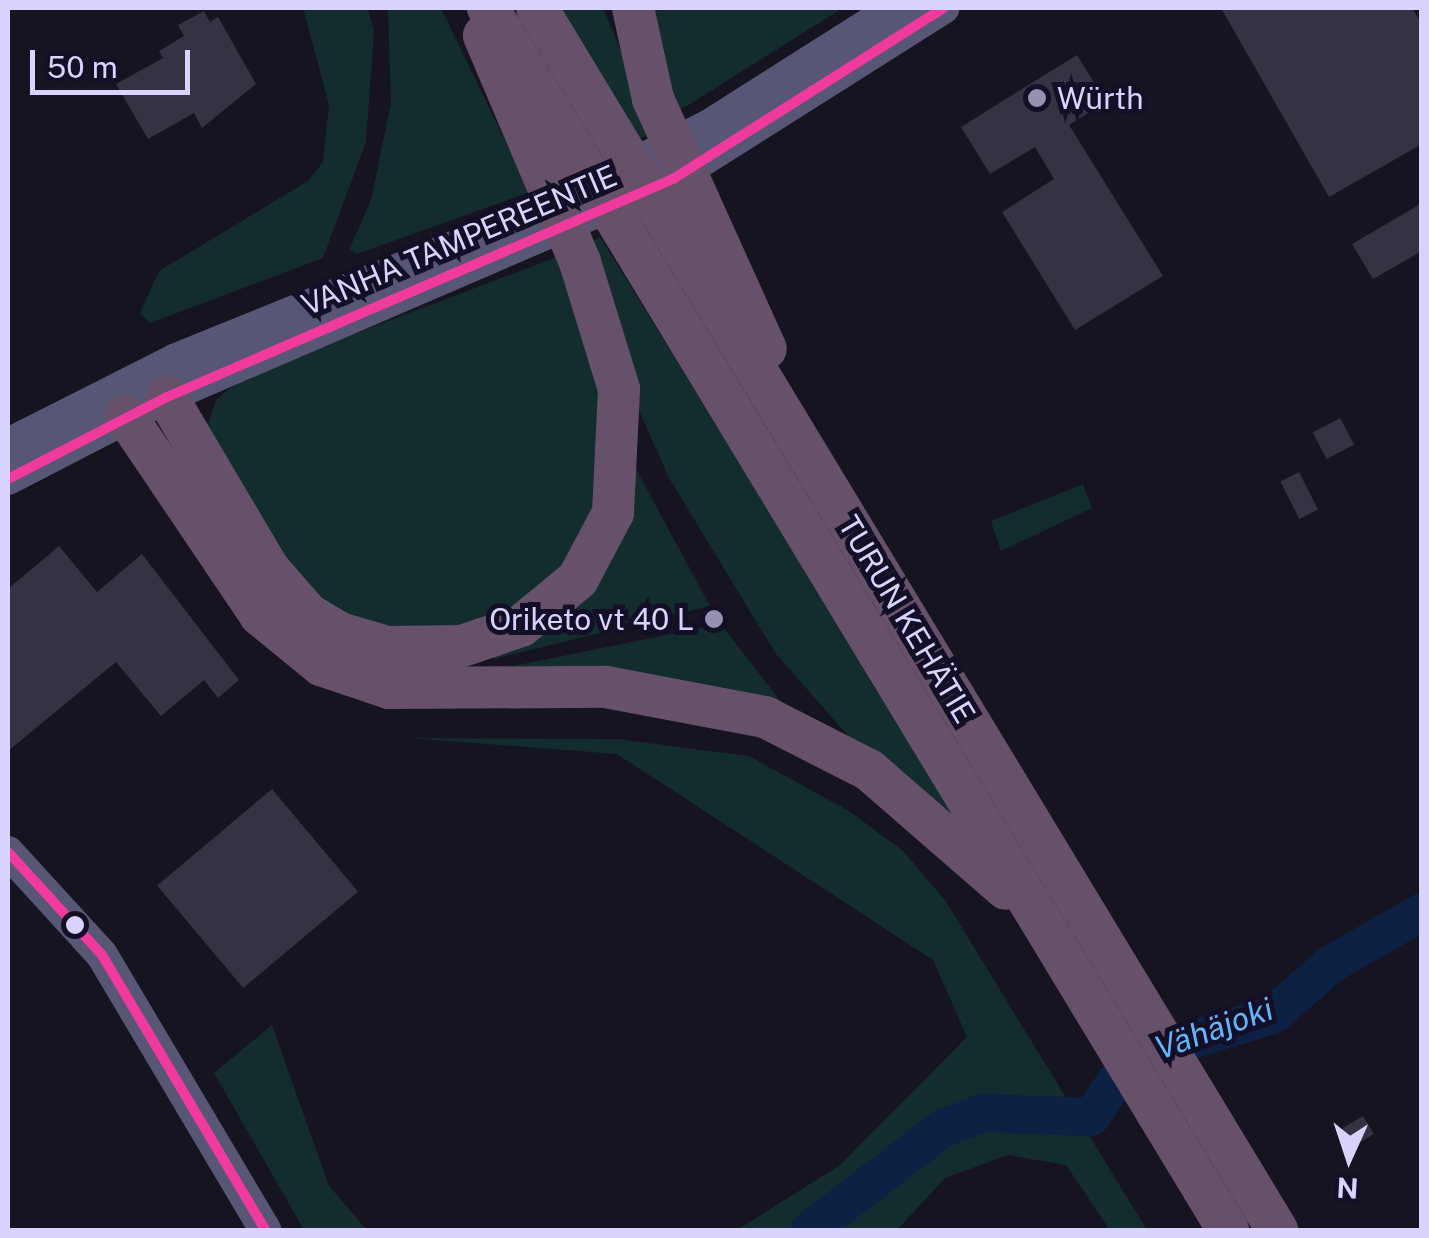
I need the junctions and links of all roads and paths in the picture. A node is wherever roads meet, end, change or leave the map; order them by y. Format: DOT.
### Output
graph roads {
  1 [pos="474,8"];
  2 [pos="488,8"];
  3 [pos="537,8"];
  4 [pos="633,8"];
  5 [pos="894,8"];
  6 [pos="944,8"];
  7 [pos="716,139"];
  8 [pos="141,398"];
  9 [pos="8,444"];
  10 [pos="816,470"];
  11 [pos="8,480"];
  12 [pos="8,852"];
  13 [pos="1041,921"];
  14 [pos="266,1230"];
  15 [pos="1228,1230"];
  16 [pos="1277,1230"];
  1 -- 8 [label="highway"];
  2 -- 13 [label="highway, TURUN KEHÄTIE"];
  3 -- 10 [label="highway, TURUN KEHÄTIE"];
  4 -- 10 [label="highway"];
  5 -- 7 [label="main road, VANHA TAMPEREENTIE"];
  6 -- 7 [label="main road, VANHA TAMPEREENTIE"];
  7 -- 8 [label="main road, VANHA TAMPEREENTIE"];
  8 -- 9 [label="main road, VANHA TAMPEREENTIE"];
  8 -- 11 [label="main road, VANHA TAMPEREENTIE"];
  8 -- 13 [label="highway"];
  10 -- 16 [label="highway, TURUN KEHÄTIE"];
  12 -- 14 [label="main road"];
  13 -- 15 [label="highway, TURUN KEHÄTIE"];
}
